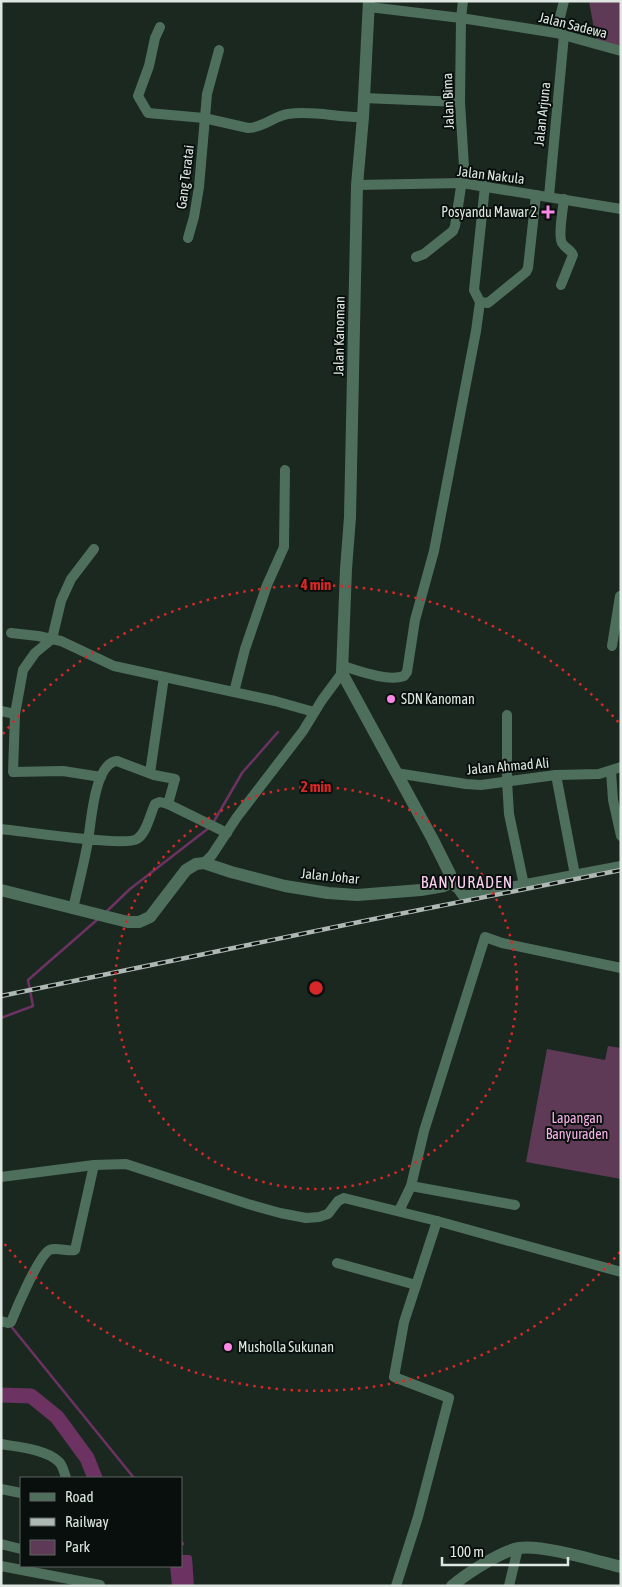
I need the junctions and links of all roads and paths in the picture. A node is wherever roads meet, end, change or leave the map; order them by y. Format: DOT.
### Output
graph roads {
  1 [pos="463,1"];
  2 [pos="564,1"];
  3 [pos="369,4"];
  4 [pos="461,18"];
  5 [pos="160,27"];
  6 [pos="560,34"];
  7 [pos="219,50"];
  8 [pos="621,51"];
  9 [pos="363,98"];
  10 [pos="460,102"];
  11 [pos="363,117"];
  12 [pos="204,118"];
  13 [pos="462,183"];
  14 [pos="357,185"];
  15 [pos="485,186"];
  16 [pos="536,195"];
  17 [pos="549,196"];
  18 [pos="564,199"];
  19 [pos="621,210"];
  20 [pos="188,238"];
  21 [pos="416,257"];
  22 [pos="561,285"];
  23 [pos="480,302"];
  24 [pos="285,470"];
  25 [pos="94,549"];
  26 [pos="620,596"];
  27 [pos="11,633"];
  28 [pos="52,639"];
  29 [pos="612,646"];
  30 [pos="343,669"];
  31 [pos="164,677"];
  32 [pos="234,692"];
  33 [pos="1,711"];
  34 [pos="314,712"];
  35 [pos="15,714"];
  36 [pos="507,714"];
  37 [pos="616,769"];
  38 [pos="150,773"];
  39 [pos="396,773"];
  40 [pos="556,775"];
  41 [pos="101,777"];
  42 [pos="507,781"];
  43 [pos="168,804"];
  44 [pos="1,829"];
  45 [pos="227,833"];
  46 [pos="621,836"];
  47 [pos="88,838"];
  48 [pos="204,863"];
  49 [pos="621,866"];
  50 [pos="575,875"];
  51 [pos="450,883"];
  52 [pos="524,885"];
  53 [pos="1,890"];
  54 [pos="73,909"];
  55 [pos="621,968"];
  56 [pos="94,1164"];
  57 [pos="1,1177"];
  58 [pos="411,1186"];
  59 [pos="515,1205"];
  60 [pos="399,1211"];
  61 [pos="437,1221"];
  62 [pos="337,1263"];
  63 [pos="621,1272"];
  64 [pos="416,1285"];
  65 [pos="6,1322"];
  66 [pos="1,1444"];
  67 [pos="66,1477"];
  68 [pos="1,1489"];
  69 [pos="20,1493"];
  70 [pos="1,1544"];
  71 [pos="518,1548"];
  72 [pos="20,1549"];
  73 [pos="1,1566"];
  74 [pos="621,1567"];
  75 [pos="100,1585"];
  76 [pos="396,1586"];
  77 [pos="452,1586"];
  78 [pos="509,1586"];
  1 -- 4 [label="street, Jalan Bima"];
  2 -- 6 [label="street, Jalan Arjuna"];
  3 -- 4 [label="street, Jalan Sadewa"];
  3 -- 9 [label="street, Jalan Kanoman"];
  4 -- 6 [label="street, Jalan Sadewa"];
  4 -- 10 [label="street, Jalan Bima"];
  5 -- 12 [label="street"];
  6 -- 8 [label="street, Jalan Sadewa"];
  6 -- 17 [label="street, Jalan Arjuna"];
  7 -- 12 [label="street, Gang Teratai"];
  9 -- 10 [label="street"];
  9 -- 11 [label="street, Jalan Kanoman"];
  10 -- 13 [label="street, Jalan Bima"];
  11 -- 12 [label="street"];
  11 -- 14 [label="street, Jalan Kanoman"];
  12 -- 20 [label="street, Gang Teratai"];
  13 -- 14 [label="street, Jalan Nakula"];
  13 -- 15 [label="street, Jalan Nakula"];
  13 -- 21 [label="street, Jalan Bima"];
  14 -- 30 [label="street, Jalan Kanoman"];
  15 -- 16 [label="street, Jalan Nakula"];
  15 -- 23 [label="street"];
  16 -- 17 [label="street, Jalan Nakula"];
  16 -- 23 [label="street"];
  17 -- 18 [label="street, Jalan Nakula"];
  18 -- 19 [label="street, Jalan Nakula"];
  18 -- 22 [label="street"];
  23 -- 30 [label="street"];
  24 -- 32 [label="street"];
  25 -- 28 [label="street"];
  26 -- 29 [label="street"];
  27 -- 28 [label="street"];
  28 -- 31 [label="street"];
  28 -- 35 [label="street"];
  30 -- 34 [label="street"];
  30 -- 39 [label="street"];
  31 -- 32 [label="street"];
  31 -- 38 [label="street"];
  32 -- 34 [label="street"];
  33 -- 35 [label="street"];
  34 -- 45 [label="street"];
  35 -- 41 [label="street"];
  36 -- 42 [label="street"];
  37 -- 40 [label="street, Jalan Ahmad Ali"];
  37 -- 46 [label="street"];
  38 -- 41 [label="street"];
  38 -- 43 [label="street"];
  39 -- 42 [label="street, Jalan Ahmad Ali"];
  39 -- 51 [label="street"];
  40 -- 42 [label="street, Jalan Ahmad Ali"];
  40 -- 50 [label="street"];
  41 -- 47 [label="street"];
  42 -- 52 [label="street"];
  43 -- 45 [label="street"];
  43 -- 47 [label="street"];
  44 -- 47 [label="street"];
  45 -- 48 [label="street"];
  47 -- 54 [label="street"];
  48 -- 51 [label="street, Jalan Johar"];
  48 -- 54 [label="street"];
  49 -- 50 [label="street"];
  50 -- 52 [label="street"];
  51 -- 52 [label="street"];
  53 -- 54 [label="street"];
  55 -- 58 [label="street"];
  56 -- 57 [label="street"];
  56 -- 60 [label="street"];
  56 -- 65 [label="street"];
  58 -- 59 [label="street"];
  58 -- 60 [label="street"];
  60 -- 61 [label="street"];
  61 -- 63 [label="street"];
  61 -- 64 [label="street"];
  62 -- 64 [label="street"];
  64 -- 76 [label="street"];
  66 -- 67 [label="street"];
  68 -- 69 [label="street"];
  70 -- 72 [label="street"];
  71 -- 74 [label="street"];
  71 -- 77 [label="street"];
  71 -- 78 [label="street"];
  73 -- 75 [label="street"];
}
